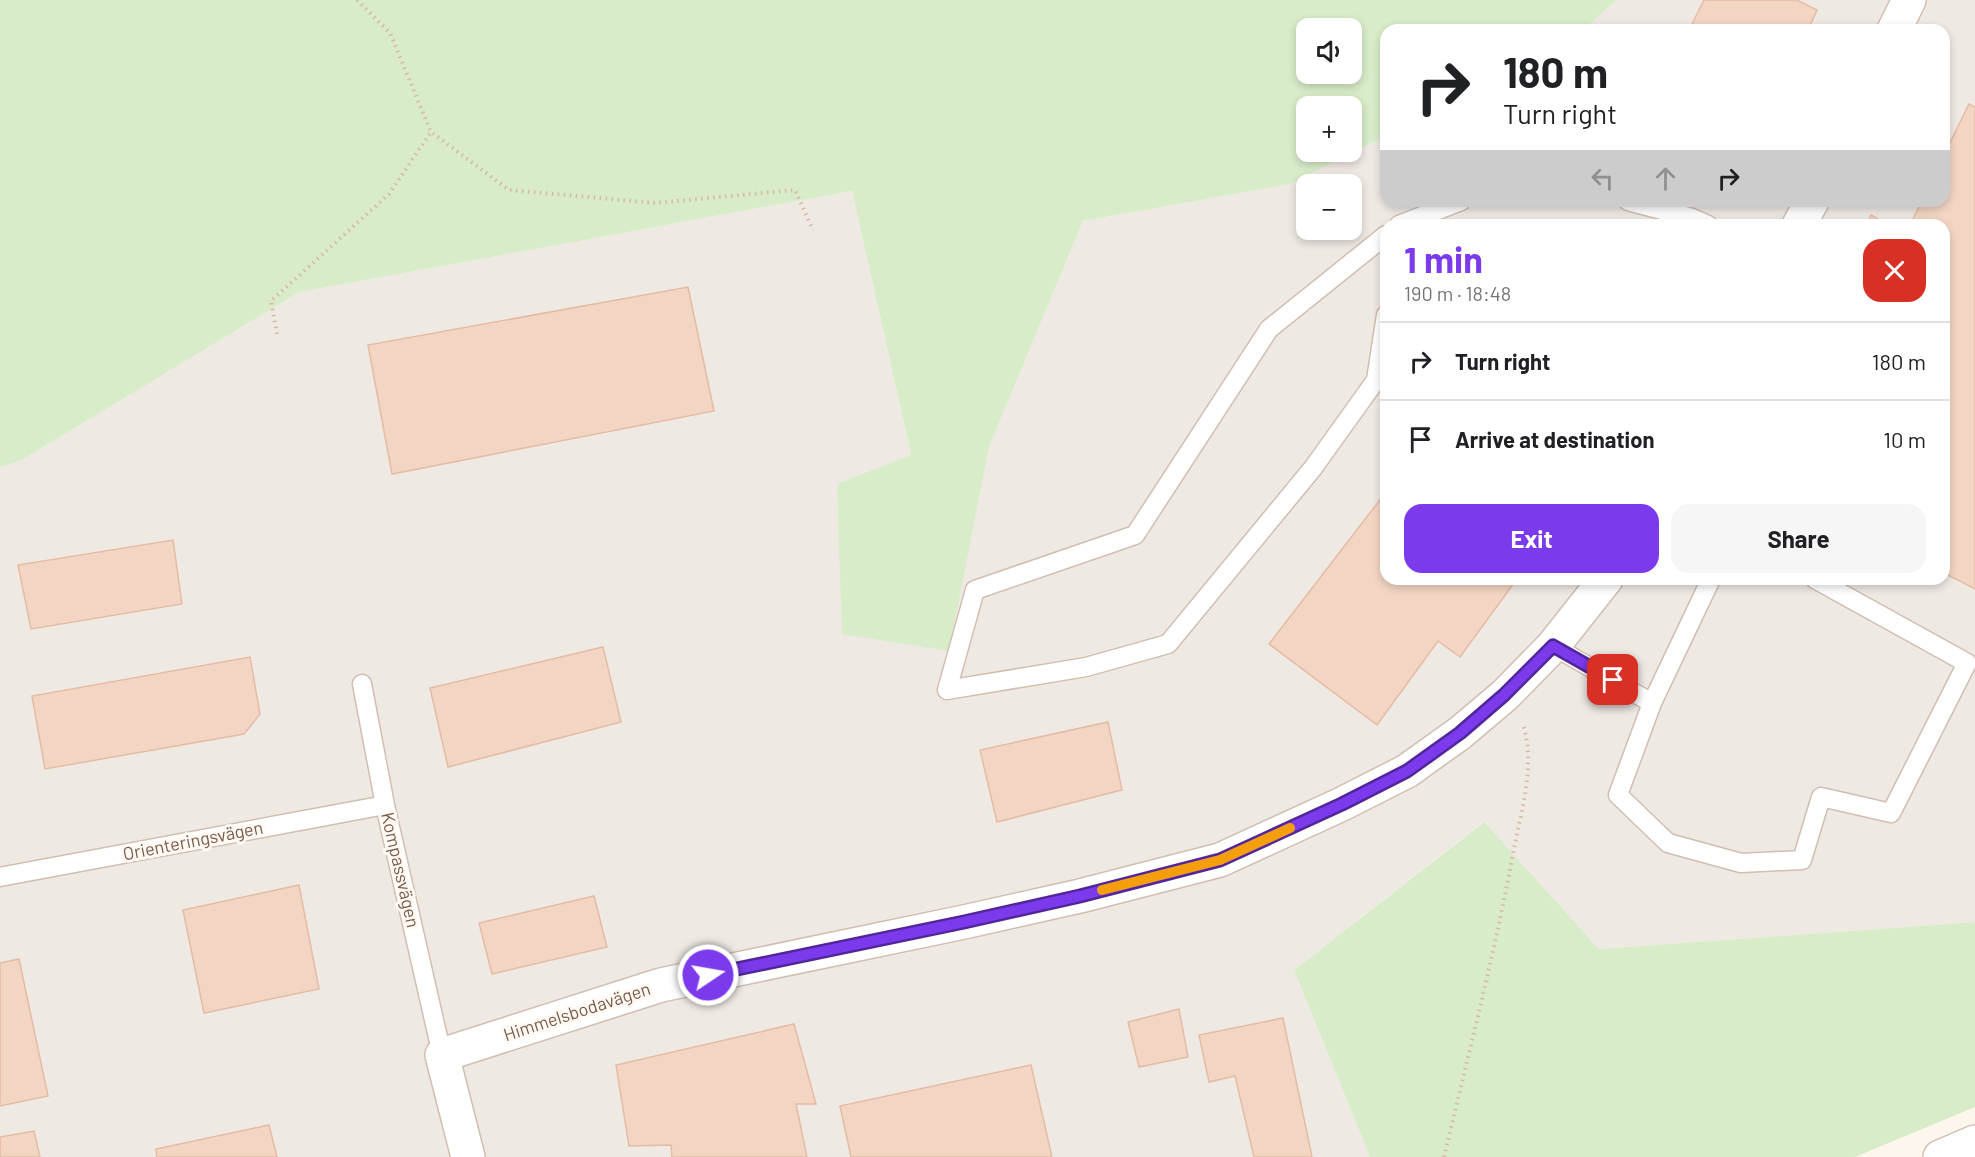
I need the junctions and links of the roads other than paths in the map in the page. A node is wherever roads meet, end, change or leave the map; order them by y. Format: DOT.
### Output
graph roads {
  1 [pos="1909,0"];
  2 [pos="1897,24"];
  3 [pos="1445,207"];
  4 [pos="1651,207"];
  5 [pos="1413,219"];
  6 [pos="1694,219"];
  7 [pos="1380,240"];
  8 [pos="1380,354"];
  9 [pos="1601,585"];
  10 [pos="1708,585"];
  11 [pos="1826,585"];
  12 [pos="1553,646"];
  13 [pos="362,684"];
  14 [pos="1653,703"];
  15 [pos="386,805"];
  16 [pos="0,877"];
  17 [pos="442,1055"];
  18 [pos="1975,1142"];
  19 [pos="468,1157"];
  20 [pos="1940,1157"];
  1 -- 2 [label="street"];
  3 -- 5 [label="lane"];
  4 -- 6 [label="lane"];
  7 -- 8 [label="lane"];
  9 -- 12 [label="street, Himmelsbodavägen"];
  10 -- 14 [label="lane"];
  11 -- 14 [label="lane"];
  12 -- 14 [label="lane"];
  12 -- 17 [label="street, Himmelsbodavägen"];
  13 -- 15 [label="lane, Kompassvägen"];
  15 -- 16 [label="lane, Orienteringsvägen"];
  15 -- 17 [label="lane, Kompassvägen"];
  17 -- 19 [label="street"];
  18 -- 20 [label="street"];
}
